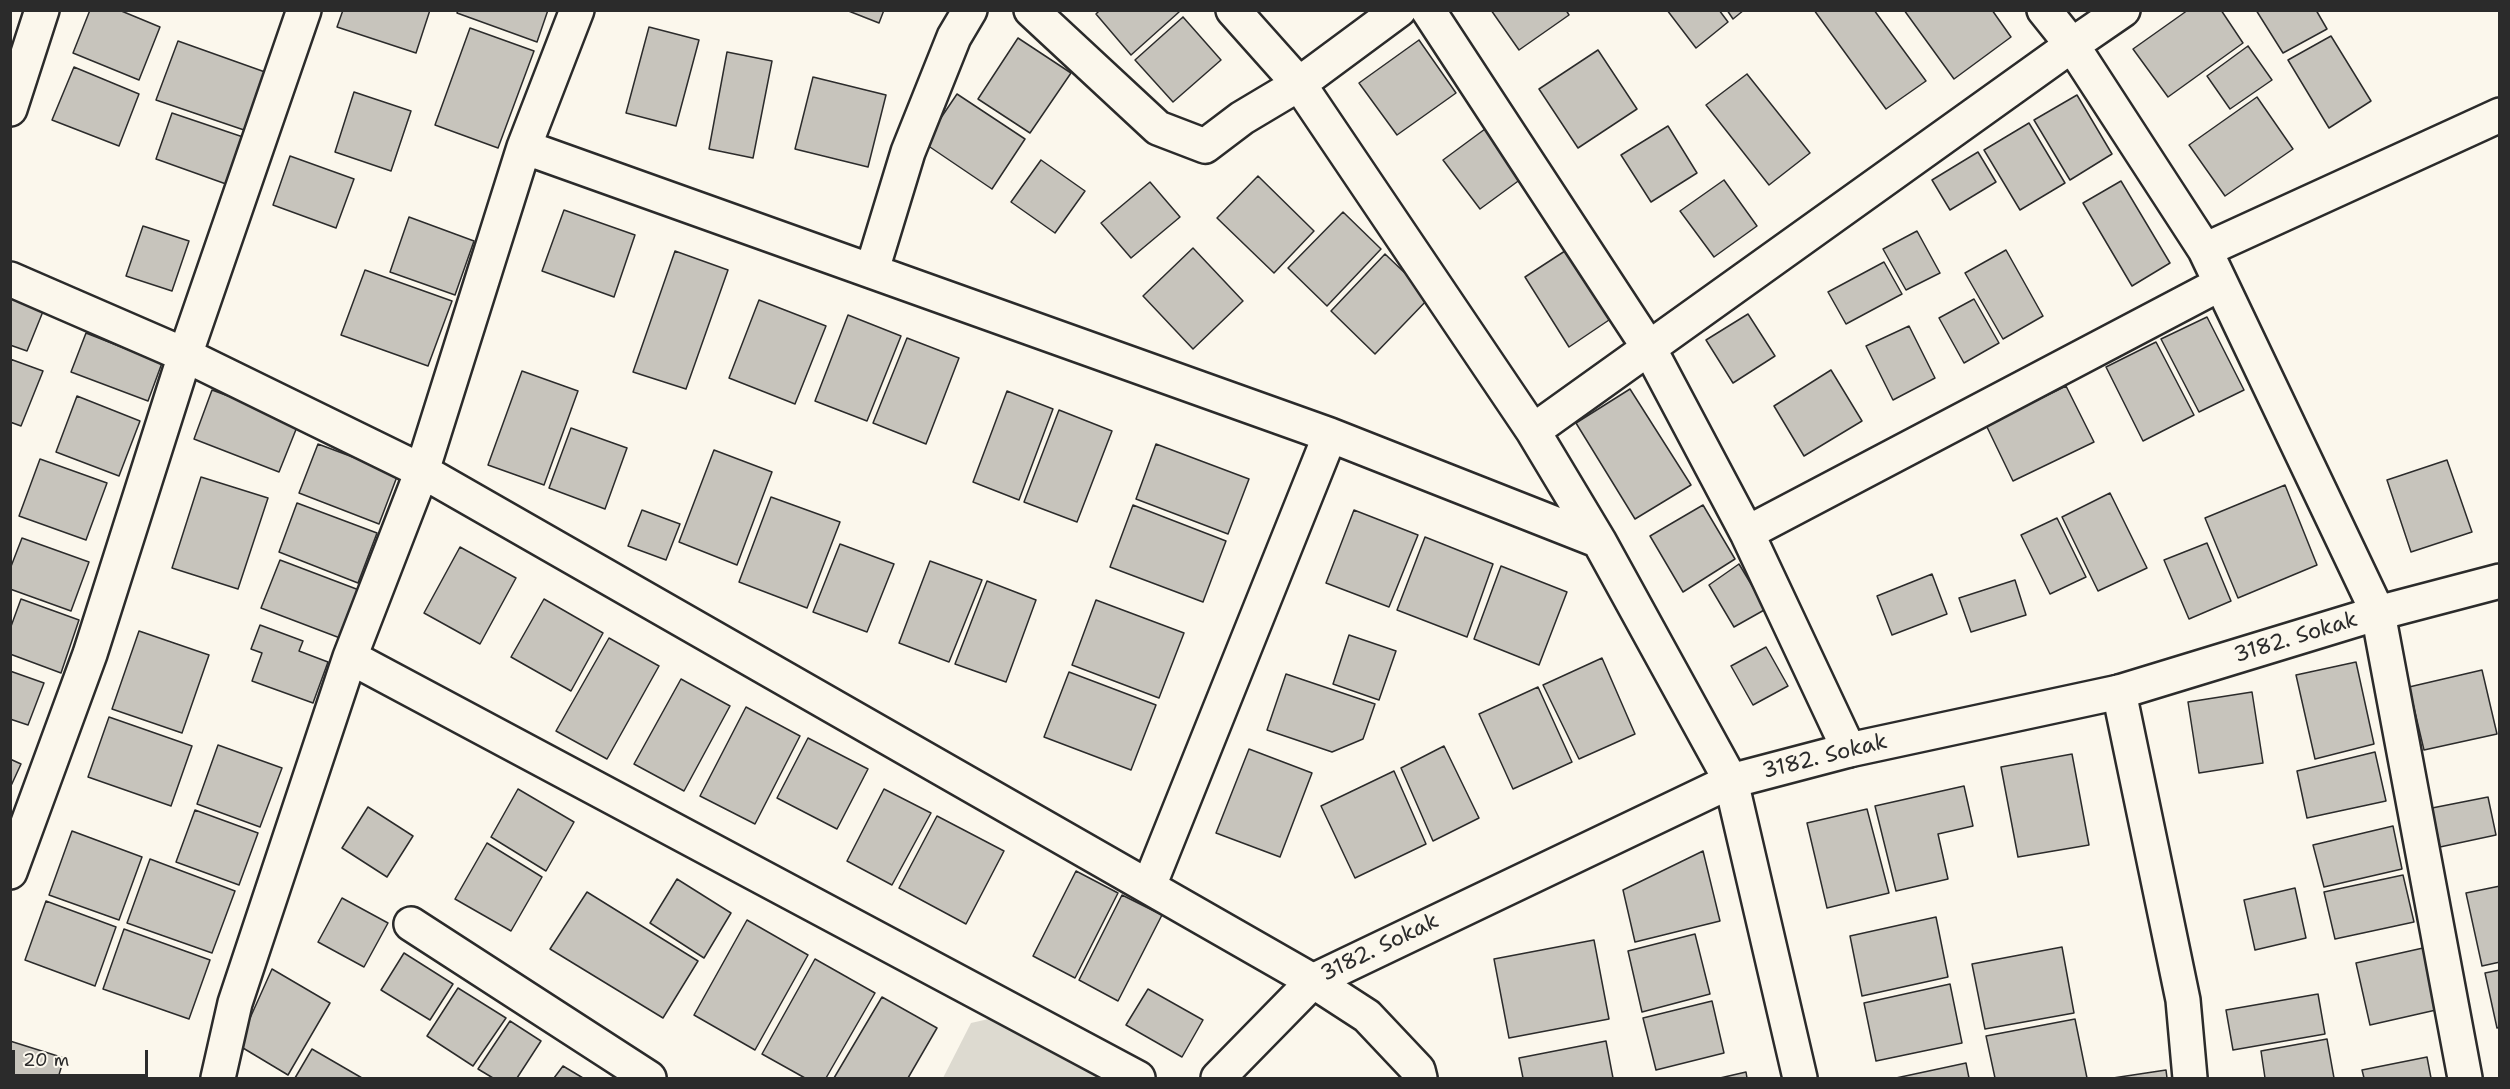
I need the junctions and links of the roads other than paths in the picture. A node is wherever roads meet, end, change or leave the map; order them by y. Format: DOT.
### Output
graph roads {
  1 [pos="42,10"];
  2 [pos="304,10"];
  3 [pos="577,10"];
  4 [pos="970,10"];
  5 [pos="1031,10"];
  6 [pos="1233,10"];
  7 [pos="1399,10"];
  8 [pos="1428,10"];
  9 [pos="2044,10"];
  10 [pos="2123,10"];
  11 [pos="2072,45"];
  12 [pos="1299,84"];
  13 [pos="10,109"];
  14 [pos="2499,115"];
  15 [pos="524,147"];
  16 [pos="2205,250"];
  17 [pos="872,270"];
  18 [pos="10,279"];
  19 [pos="2220,284"];
  20 [pos="1649,348"];
  21 [pos="185,355"];
  22 [pos="1533,430"];
  23 [pos="1330,435"];
  24 [pos="422,471"];
  25 [pos="1747,533"];
  26 [pos="1599,541"];
  27 [pos="2499,581"];
  28 [pos="2378,614"];
  29 [pos="350,657"];
  30 [pos="2119,692"];
  31 [pos="1849,750"];
  32 [pos="1731,781"];
  33 [pos="10,872"];
  34 [pos="1149,886"];
  35 [pos="411,924"];
  36 [pos="1312,981"];
  37 [pos="218,1078"];
  38 [pos="649,1078"];
  39 [pos="1138,1078"];
  40 [pos="1218,1078"];
  41 [pos="1420,1078"];
  42 [pos="1800,1078"];
  43 [pos="2190,1078"];
  44 [pos="2465,1078"];
  1 -- 13 [label="street"];
  2 -- 21 [label="street"];
  3 -- 15 [label="street"];
  4 -- 17 [label="street"];
  5 -- 12 [label="street"];
  6 -- 12 [label="street"];
  7 -- 12 [label="street"];
  8 -- 20 [label="street"];
  9 -- 11 [label="street"];
  10 -- 11 [label="street"];
  11 -- 16 [label="street"];
  11 -- 20 [label="street"];
  12 -- 22 [label="street"];
  14 -- 16 [label="street"];
  15 -- 17 [label="street"];
  15 -- 24 [label="street"];
  16 -- 19 [label="street"];
  17 -- 23 [label="street"];
  18 -- 21 [label="street"];
  19 -- 25 [label="street"];
  19 -- 28 [label="street"];
  20 -- 22 [label="street"];
  20 -- 25 [label="street"];
  21 -- 24 [label="street"];
  21 -- 33 [label="street"];
  22 -- 26 [label="street"];
  23 -- 26 [label="street"];
  23 -- 34 [label="street"];
  24 -- 29 [label="street"];
  24 -- 34 [label="street"];
  25 -- 31 [label="street"];
  26 -- 32 [label="street"];
  27 -- 28 [label="street, 3182. Sokak"];
  28 -- 30 [label="street, 3182. Sokak"];
  28 -- 44 [label="street"];
  29 -- 37 [label="street"];
  29 -- 39 [label="street"];
  30 -- 31 [label="street, 3182. Sokak"];
  30 -- 43 [label="street"];
  31 -- 32 [label="street, 3182. Sokak"];
  32 -- 36 [label="street, 3182. Sokak"];
  32 -- 42 [label="street"];
  34 -- 36 [label="street"];
  35 -- 38 [label="street"];
  36 -- 40 [label="street, 3182. Sokak"];
  36 -- 41 [label="street"];
}
